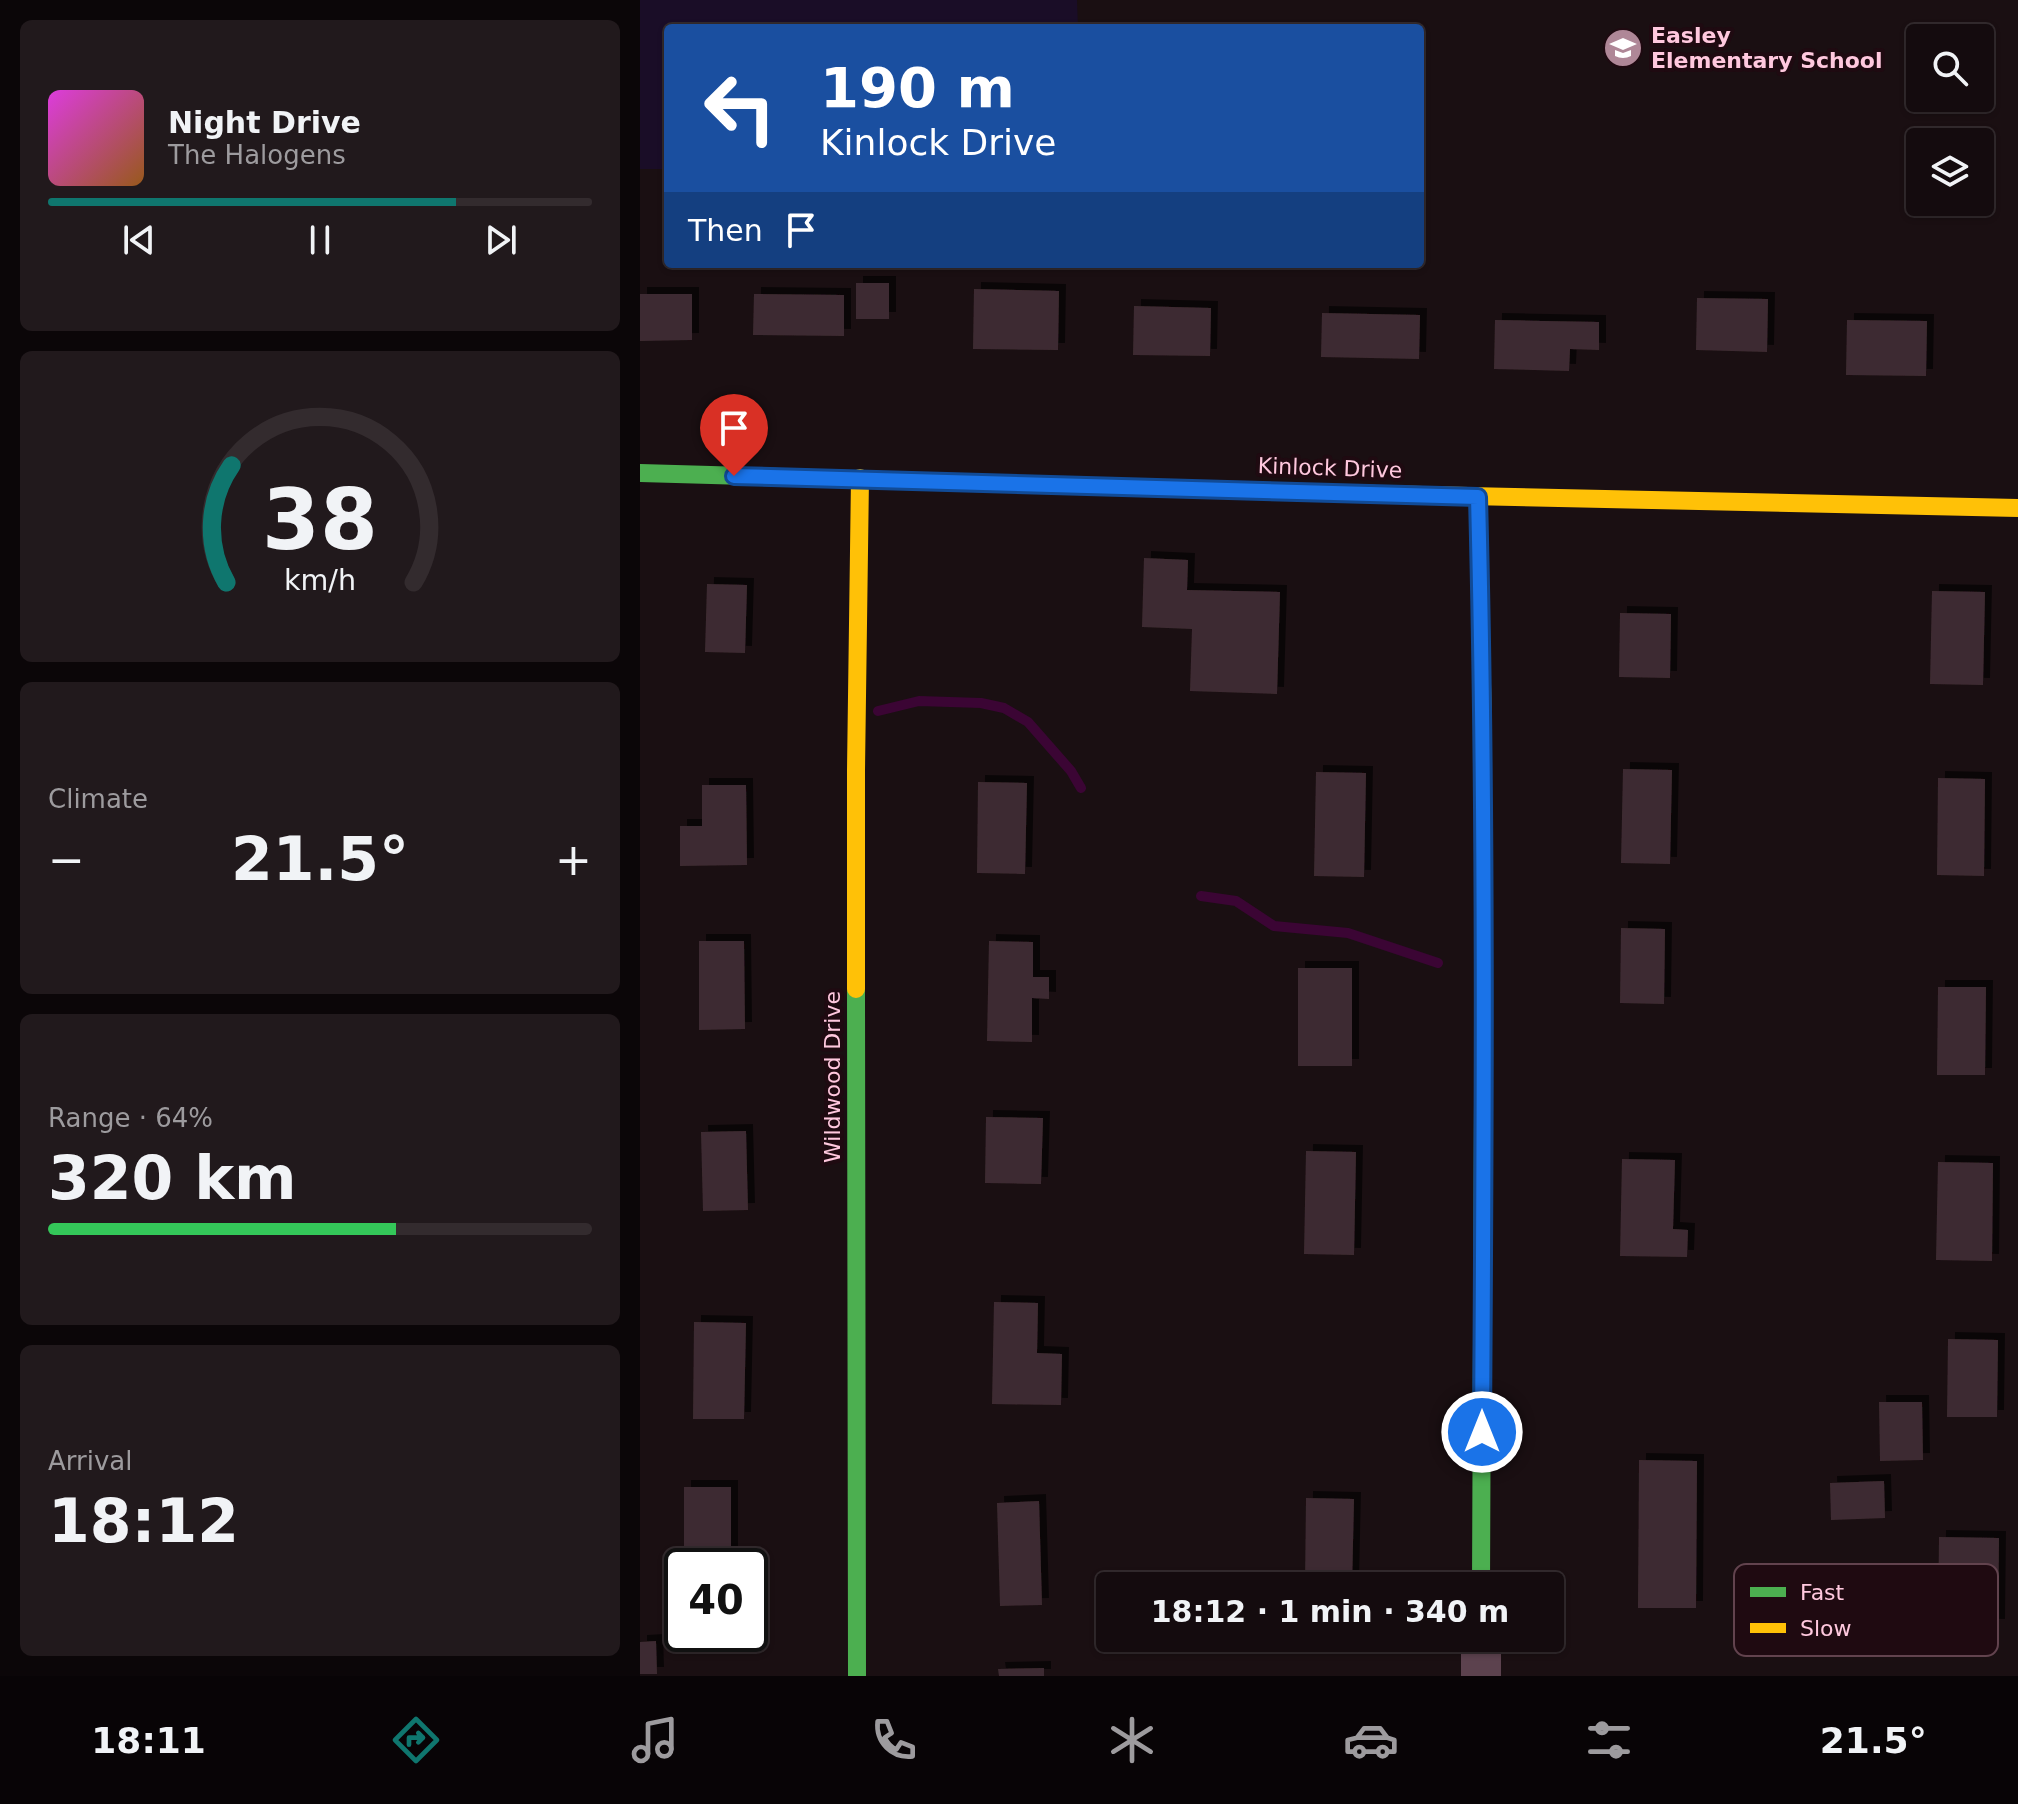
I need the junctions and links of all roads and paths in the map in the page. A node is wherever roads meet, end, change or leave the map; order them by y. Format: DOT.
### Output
graph roads {
  1 [pos="640,473"];
  2 [pos="860,478"];
  3 [pos="1478,497"];
  4 [pos="2018,508"];
  5 [pos="1481,1572"];
  6 [pos="1481,1652"];
  7 [pos="857,1676"];
  8 [pos="1481,1676"];
  1 -- 2 [label="street, Kinlock Drive"];
  2 -- 3 [label="street, Kinlock Drive"];
  2 -- 7 [label="street, Wildwood Drive"];
  3 -- 4 [label="street, Kinlock Drive"];
  3 -- 5 [label="street"];
  6 -- 8 [label="street"];
}
